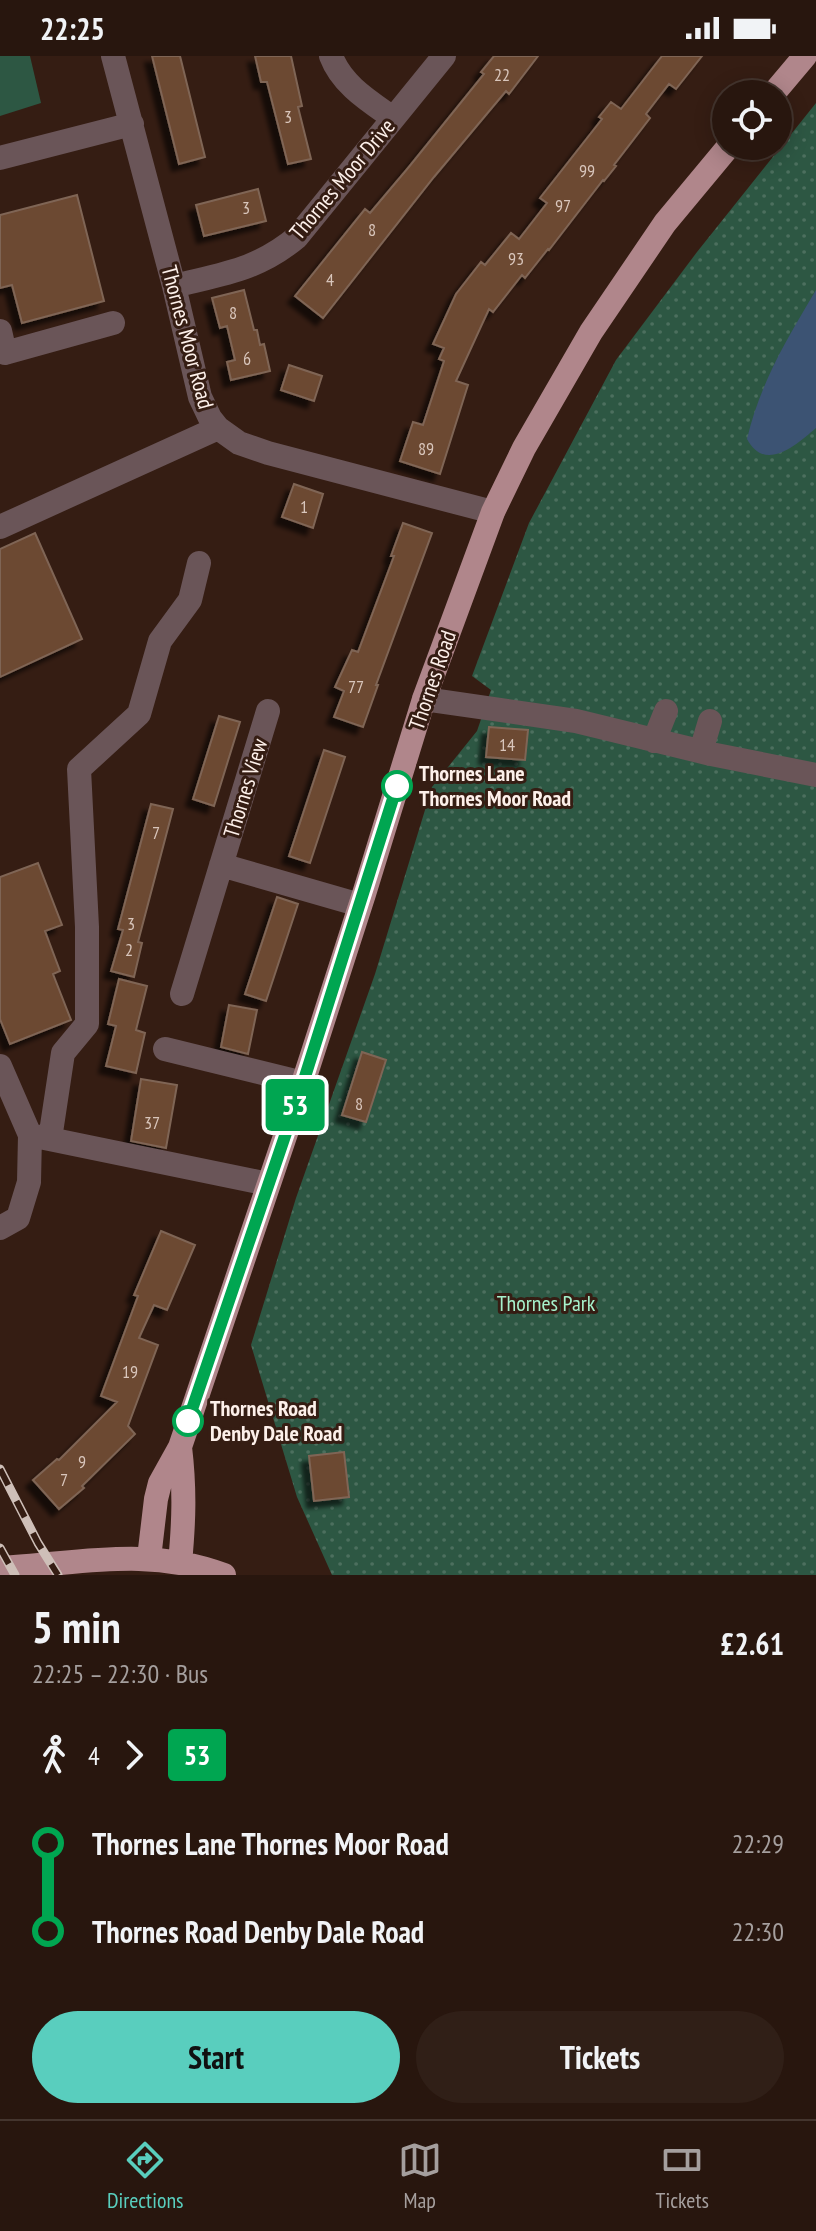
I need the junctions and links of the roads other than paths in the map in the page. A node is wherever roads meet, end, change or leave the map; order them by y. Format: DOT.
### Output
graph roads {
  1 [pos="113,56"];
  2 [pos="331,56"];
  3 [pos="444,56"];
  4 [pos="805,56"];
  5 [pos="785,80"];
  6 [pos="393,118"];
  7 [pos="132,124"];
  8 [pos="0,158"];
  9 [pos="717,160"];
  10 [pos="174,286"];
  11 [pos="113,323"];
  12 [pos="0,331"];
  13 [pos="218,428"];
  14 [pos="493,512"];
  15 [pos="0,527"];
  16 [pos="199,563"];
  17 [pos="424,699"];
  18 [pos="268,711"];
  19 [pos="666,711"];
  20 [pos="710,721"];
  21 [pos="654,741"];
  22 [pos="701,751"];
  23 [pos="816,775"];
  24 [pos="221,865"];
  25 [pos="360,905"];
  26 [pos="182,994"];
  27 [pos="165,1049"];
  28 [pos="0,1066"];
  29 [pos="303,1083"];
  30 [pos="40,1137"];
  31 [pos="268,1184"];
  32 [pos="0,1228"];
  33 [pos="180,1447"];
  34 [pos="149,1558"];
  35 [pos="0,1568"];
  36 [pos="172,1571"];
  37 [pos="224,1575"];
  1 -- 7 [label="street, Thornes Moor Road"];
  2 -- 6 [label="street"];
  3 -- 6 [label="street, Thornes Moor Drive"];
  4 -- 5 [label="main road"];
  6 -- 10 [label="street, Thornes Moor Drive"];
  7 -- 8 [label="street"];
  7 -- 10 [label="street, Thornes Moor Road"];
  9 -- 14 [label="main road, Thornes Road"];
  10 -- 13 [label="street, Thornes Moor Road"];
  11 -- 12 [label="street"];
  13 -- 14 [label="street, Thornes Moor Road"];
  13 -- 15 [label="street"];
  14 -- 17 [label="main road, Thornes Road"];
  16 -- 30 [label="street"];
  17 -- 21 [label="street"];
  17 -- 25 [label="main road, Thornes Road"];
  18 -- 24 [label="street, Thornes View"];
  19 -- 21 [label="street"];
  20 -- 22 [label="street"];
  21 -- 22 [label="street"];
  22 -- 23 [label="street"];
  24 -- 25 [label="street, Thornes View"];
  24 -- 26 [label="street, Thornes View"];
  25 -- 29 [label="main road, Thornes Road"];
  27 -- 29 [label="street"];
  28 -- 30 [label="street"];
  29 -- 31 [label="main road, Thornes Road"];
  30 -- 31 [label="street"];
  30 -- 32 [label="street"];
  31 -- 33 [label="main road, Thornes Road"];
  33 -- 34 [label="main road, Thornes Road"];
  33 -- 36 [label="main road, Thornes Road"];
  34 -- 35 [label="main road"];
  34 -- 36 [label="main road"];
  36 -- 37 [label="main road"];
}
